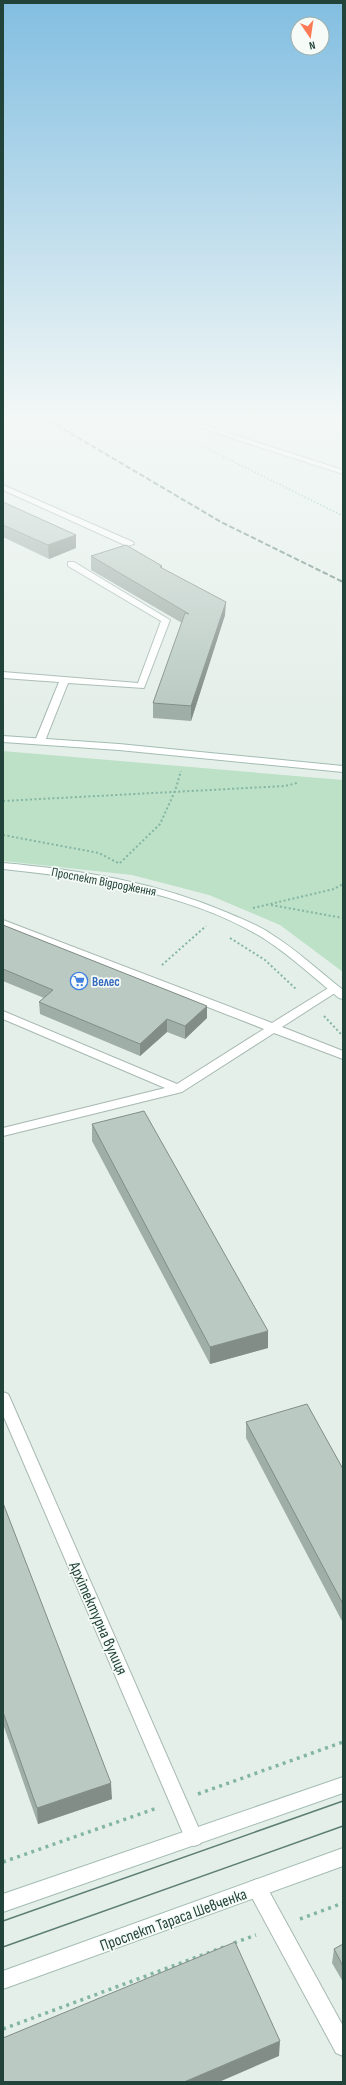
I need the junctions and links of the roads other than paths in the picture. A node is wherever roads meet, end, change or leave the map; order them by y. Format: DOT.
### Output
graph roads {
  1 [pos="64,514"];
  2 [pos="130,544"];
  3 [pos="71,564"];
  4 [pos="3,675"];
  5 [pos="65,680"];
  6 [pos="3,739"];
  7 [pos="40,741"];
  8 [pos="343,769"];
  9 [pos="3,866"];
  10 [pos="3,923"];
  11 [pos="339,993"];
  12 [pos="3,1014"];
  13 [pos="272,1029"];
  14 [pos="343,1055"];
  15 [pos="178,1089"];
  16 [pos="3,1132"];
  17 [pos="3,1398"];
  18 [pos="343,1785"];
  19 [pos="194,1838"];
  20 [pos="343,1857"];
  21 [pos="257,1888"];
  22 [pos="3,1903"];
  23 [pos="3,1980"];
  24 [pos="343,2046"];
  1 -- 2 [label="main road"];
  3 -- 5 [label="main road"];
  4 -- 5 [label="main road"];
  5 -- 7 [label="main road"];
  6 -- 7 [label="main road"];
  7 -- 8 [label="main road"];
  9 -- 11 [label="main road, Проспект Відродження"];
  10 -- 13 [label="main road"];
  11 -- 13 [label="main road"];
  12 -- 15 [label="main road"];
  13 -- 14 [label="main road"];
  13 -- 15 [label="main road"];
  15 -- 16 [label="main road"];
  17 -- 19 [label="main road, Архітектурна вулиця"];
  18 -- 19 [label="main road"];
  19 -- 22 [label="main road"];
  20 -- 21 [label="main road, Проспект Тараса Шевченка"];
  21 -- 23 [label="main road, Проспект Тараса Шевченка"];
  21 -- 24 [label="main road"];
}
